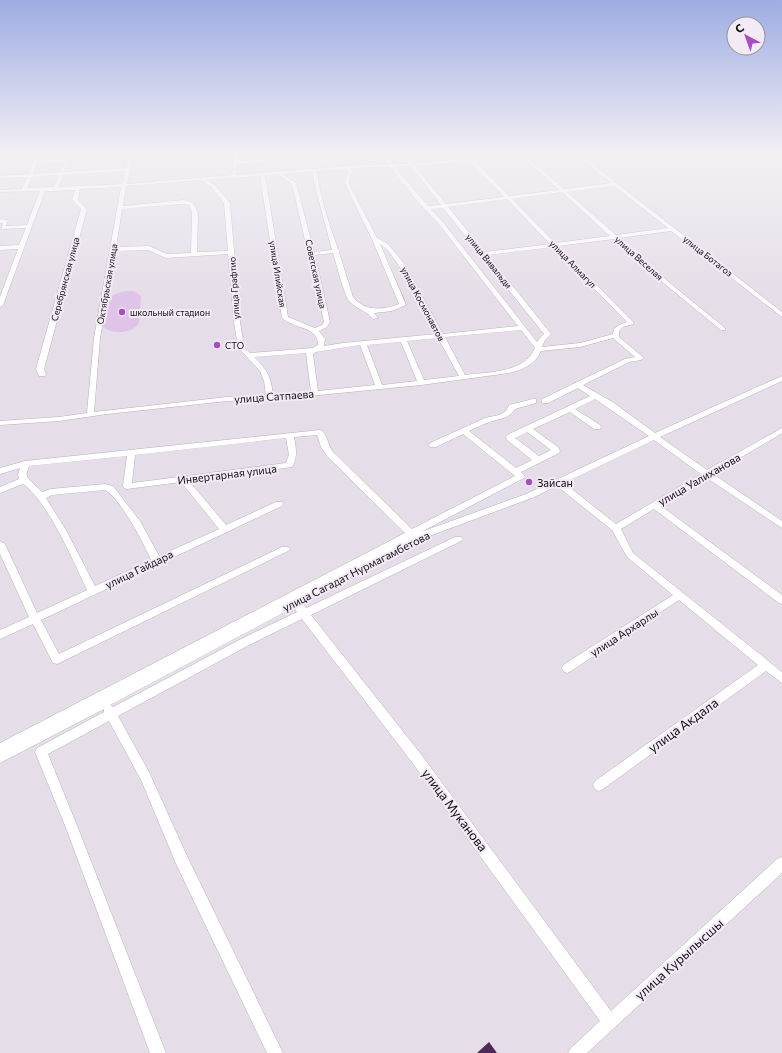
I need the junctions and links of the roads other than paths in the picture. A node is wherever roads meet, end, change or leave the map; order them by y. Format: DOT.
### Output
graph roads {
  1 [pos="38,203"];
  2 [pos="78,203"];
  3 [pos="122,203"];
  4 [pos="172,203"];
  5 [pos="188,203"];
  6 [pos="227,203"];
  7 [pos="267,203"];
  8 [pos="299,203"];
  9 [pos="322,203"];
  10 [pos="357,203"];
  11 [pos="422,203"];
  12 [pos="442,203"];
  13 [pos="467,203"];
  14 [pos="513,203"];
  15 [pos="577,203"];
  16 [pos="640,203"];
  17 [pos="444,206"];
  18 [pos="121,208"];
  19 [pos="428,208"];
  20 [pos="0,221"];
  21 [pos="29,226"];
  22 [pos="673,229"];
  23 [pos="616,237"];
  24 [pos="375,239"];
  25 [pos="22,246"];
  26 [pos="556,246"];
  27 [pos="0,248"];
  28 [pos="114,249"];
  29 [pos="337,251"];
  30 [pos="232,252"];
  31 [pos="194,254"];
  32 [pos="312,254"];
  33 [pos="484,254"];
  34 [pos="1,302"];
  35 [pos="371,311"];
  36 [pos="782,315"];
  37 [pos="375,318"];
  38 [pos="522,328"];
  39 [pos="723,329"];
  40 [pos="315,331"];
  41 [pos="440,335"];
  42 [pos="616,336"];
  43 [pos="403,339"];
  44 [pos="363,343"];
  45 [pos="539,349"];
  46 [pos="314,350"];
  47 [pos="248,355"];
  48 [pos="42,374"];
  49 [pos="463,377"];
  50 [pos="782,378"];
  51 [pos="421,383"];
  52 [pos="578,385"];
  53 [pos="379,387"];
  54 [pos="315,394"];
  55 [pos="595,396"];
  56 [pos="270,397"];
  57 [pos="545,400"];
  58 [pos="533,401"];
  59 [pos="570,409"];
  60 [pos="90,415"];
  61 [pos="0,423"];
  62 [pos="597,427"];
  63 [pos="528,429"];
  64 [pos="782,430"];
  65 [pos="464,431"];
  66 [pos="290,435"];
  67 [pos="654,437"];
  68 [pos="434,445"];
  69 [pos="131,453"];
  70 [pos="538,460"];
  71 [pos="25,464"];
  72 [pos="0,471"];
  73 [pos="515,472"];
  74 [pos="707,474"];
  75 [pos="24,480"];
  76 [pos="184,480"];
  77 [pos="558,483"];
  78 [pos="0,490"];
  79 [pos="42,496"];
  80 [pos="279,504"];
  81 [pos="654,505"];
  82 [pos="782,525"];
  83 [pos="616,528"];
  84 [pos="224,529"];
  85 [pos="414,536"];
  86 [pos="458,539"];
  87 [pos="0,544"];
  88 [pos="285,549"];
  89 [pos="156,561"];
  90 [pos="93,591"];
  91 [pos="680,595"];
  92 [pos="782,600"];
  93 [pos="295,602"];
  94 [pos="304,614"];
  95 [pos="36,618"];
  96 [pos="0,635"];
  97 [pos="766,665"];
  98 [pos="567,668"];
  99 [pos="782,678"];
  100 [pos="109,709"];
  101 [pos="1,754"];
  102 [pos="599,785"];
  103 [pos="782,864"];
  104 [pos="609,1021"];
  105 [pos="158,1053"];
  106 [pos="275,1053"];
  107 [pos="576,1053"];
  1 -- 21 [label="street"];
  2 -- 48 [label="street, Серебрянская улица"];
  3 -- 18 [label="street, Октябрьская улица"];
  4 -- 18 [label="street"];
  5 -- 31 [label="street"];
  6 -- 30 [label="street, улица Графтио"];
  7 -- 40 [label="street, улица Илийская"];
  8 -- 32 [label="street, Советская улица"];
  9 -- 29 [label="street"];
  10 -- 24 [label="street, улица Космонавтов"];
  11 -- 19 [label="street"];
  12 -- 17 [label="street, улица Вивальди"];
  13 -- 17 [label="street"];
  14 -- 26 [label="street, улица Алмагул"];
  15 -- 23 [label="street, улица Веселая"];
  16 -- 22 [label="street, улица Ботагоз"];
  17 -- 19 [label="street"];
  17 -- 33 [label="street, улица Вивальди"];
  18 -- 28 [label="street, Октябрьская улица"];
  19 -- 38 [label="street"];
  20 -- 21 [label="street"];
  21 -- 25 [label="street"];
  22 -- 23 [label="street"];
  22 -- 36 [label="street, улица Ботагоз"];
  23 -- 26 [label="street"];
  23 -- 39 [label="street, улица Веселая"];
  24 -- 35 [label="street, улица Космонавтов"];
  24 -- 41 [label="street, улица Космонавтов"];
  25 -- 27 [label="street"];
  25 -- 34 [label="street"];
  26 -- 33 [label="street"];
  26 -- 42 [label="street, улица Алмагул"];
  28 -- 31 [label="street"];
  28 -- 60 [label="street, Октябрьская улица"];
  29 -- 32 [label="street"];
  29 -- 35 [label="street"];
  30 -- 31 [label="street"];
  30 -- 47 [label="street, улица Графтио"];
  32 -- 40 [label="street, Советская улица"];
  33 -- 45 [label="street, улица Вивальди"];
  35 -- 37 [label="street"];
  38 -- 41 [label="street"];
  38 -- 45 [label="street"];
  40 -- 46 [label="street"];
  41 -- 43 [label="street"];
  41 -- 49 [label="street, улица Космонавтов"];
  42 -- 45 [label="street"];
  42 -- 52 [label="street"];
  43 -- 44 [label="street"];
  43 -- 51 [label="street"];
  44 -- 46 [label="street"];
  44 -- 53 [label="street"];
  45 -- 49 [label="street, улица Сатпаева"];
  46 -- 47 [label="street"];
  46 -- 54 [label="street"];
  47 -- 56 [label="street, улица Графтио"];
  49 -- 51 [label="street, улица Сатпаева"];
  50 -- 67 [label="street, улица Сагадат Нурмагамбетова"];
  51 -- 53 [label="street, улица Сатпаева"];
  52 -- 55 [label="street"];
  52 -- 57 [label="street"];
  53 -- 54 [label="street, улица Сатпаева"];
  54 -- 56 [label="street, улица Сатпаева"];
  55 -- 59 [label="street"];
  55 -- 67 [label="street"];
  56 -- 60 [label="street, улица Сатпаева"];
  58 -- 65 [label="street"];
  59 -- 62 [label="street"];
  59 -- 63 [label="street"];
  60 -- 61 [label="street, улица Сатпаева"];
  63 -- 70 [label="street"];
  63 -- 70 [label="street"];
  64 -- 74 [label="street, улица Уалиханова"];
  65 -- 68 [label="street"];
  65 -- 73 [label="street"];
  66 -- 69 [label="street"];
  66 -- 76 [label="street, Инвертарная улица"];
  66 -- 85 [label="street"];
  67 -- 74 [label="street"];
  67 -- 77 [label="street, улица Сагадат Нурмагамбетова"];
  69 -- 71 [label="street"];
  69 -- 76 [label="street, Инвертарная улица"];
  70 -- 73 [label="street"];
  71 -- 72 [label="street"];
  71 -- 75 [label="street"];
  73 -- 85 [label="street"];
  74 -- 81 [label="street, улица Уалиханова"];
  74 -- 82 [label="street"];
  75 -- 78 [label="street"];
  75 -- 79 [label="street"];
  76 -- 84 [label="street"];
  77 -- 83 [label="street"];
  77 -- 85 [label="street, улица Сагадат Нурмагамбетова"];
  79 -- 89 [label="street"];
  79 -- 90 [label="street"];
  80 -- 84 [label="street, улица Гайдара"];
  81 -- 83 [label="street, улица Уалиханова"];
  81 -- 92 [label="street"];
  83 -- 91 [label="street"];
  84 -- 89 [label="street, улица Гайдара"];
  85 -- 93 [label="street, улица Сагадат Нурмагамбетова"];
  85 -- 101 [label="street"];
  86 -- 94 [label="street"];
  87 -- 95 [label="street"];
  88 -- 95 [label="street"];
  89 -- 90 [label="street, улица Гайдара"];
  90 -- 95 [label="street, улица Гайдара"];
  91 -- 97 [label="street"];
  91 -- 98 [label="street, улица Архарлы"];
  93 -- 94 [label="street, улица Муканова"];
  93 -- 100 [label="street, улица Сагадат Нурмагамбетова"];
  94 -- 100 [label="street"];
  94 -- 104 [label="street, улица Муканова"];
  95 -- 96 [label="street, улица Гайдара"];
  97 -- 99 [label="street"];
  97 -- 102 [label="street, улица Акдала"];
  100 -- 101 [label="street, улица Сагадат Нурмагамбетова"];
  100 -- 105 [label="street"];
  100 -- 106 [label="street"];
  103 -- 104 [label="street, улица Курылысшы"];
  104 -- 107 [label="street, улица Курылысшы"];
}
